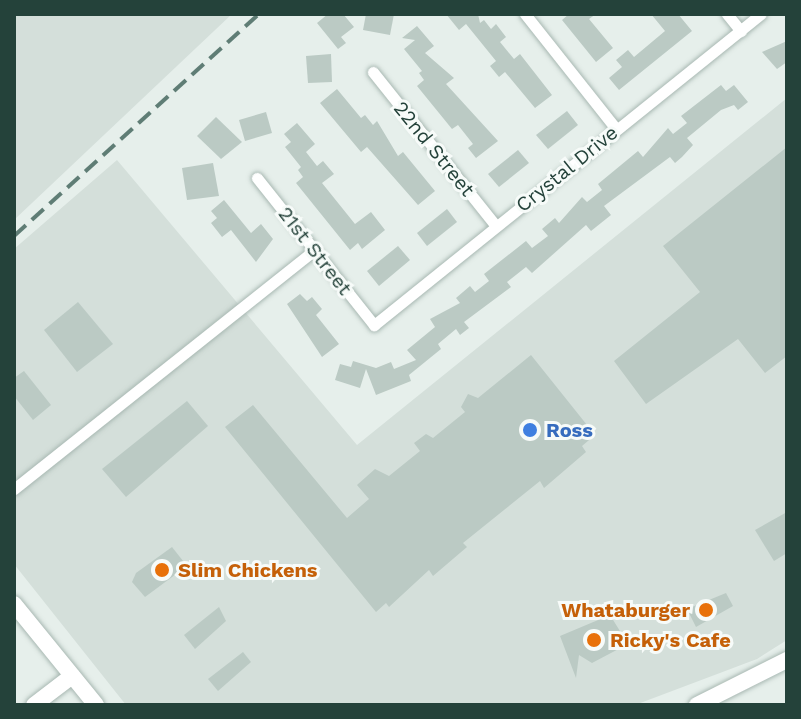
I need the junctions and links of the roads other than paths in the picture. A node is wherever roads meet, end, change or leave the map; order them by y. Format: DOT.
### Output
graph roads {
  1 [pos="525,14"];
  2 [pos="727,14"];
  3 [pos="761,14"];
  4 [pos="741,31"];
  5 [pos="373,72"];
  6 [pos="616,129"];
  7 [pos="257,178"];
  8 [pos="496,226"];
  9 [pos="314,250"];
  10 [pos="374,325"];
  11 [pos="14,489"];
  12 [pos="14,604"];
  13 [pos="787,660"];
  14 [pos="72,676"];
  15 [pos="34,705"];
  16 [pos="96,705"];
  17 [pos="697,705"];
  1 -- 6 [label="street"];
  2 -- 4 [label="street"];
  3 -- 4 [label="street, Crystal Drive"];
  4 -- 6 [label="street, Crystal Drive"];
  5 -- 8 [label="street, 22nd Street"];
  6 -- 8 [label="street, Crystal Drive"];
  7 -- 9 [label="street, 21st Street"];
  8 -- 10 [label="street, Crystal Drive"];
  9 -- 10 [label="street, 21st Street"];
  9 -- 11 [label="street"];
  12 -- 14 [label="main road"];
  13 -- 17 [label="main road"];
  14 -- 15 [label="main road"];
  14 -- 16 [label="main road"];
}
